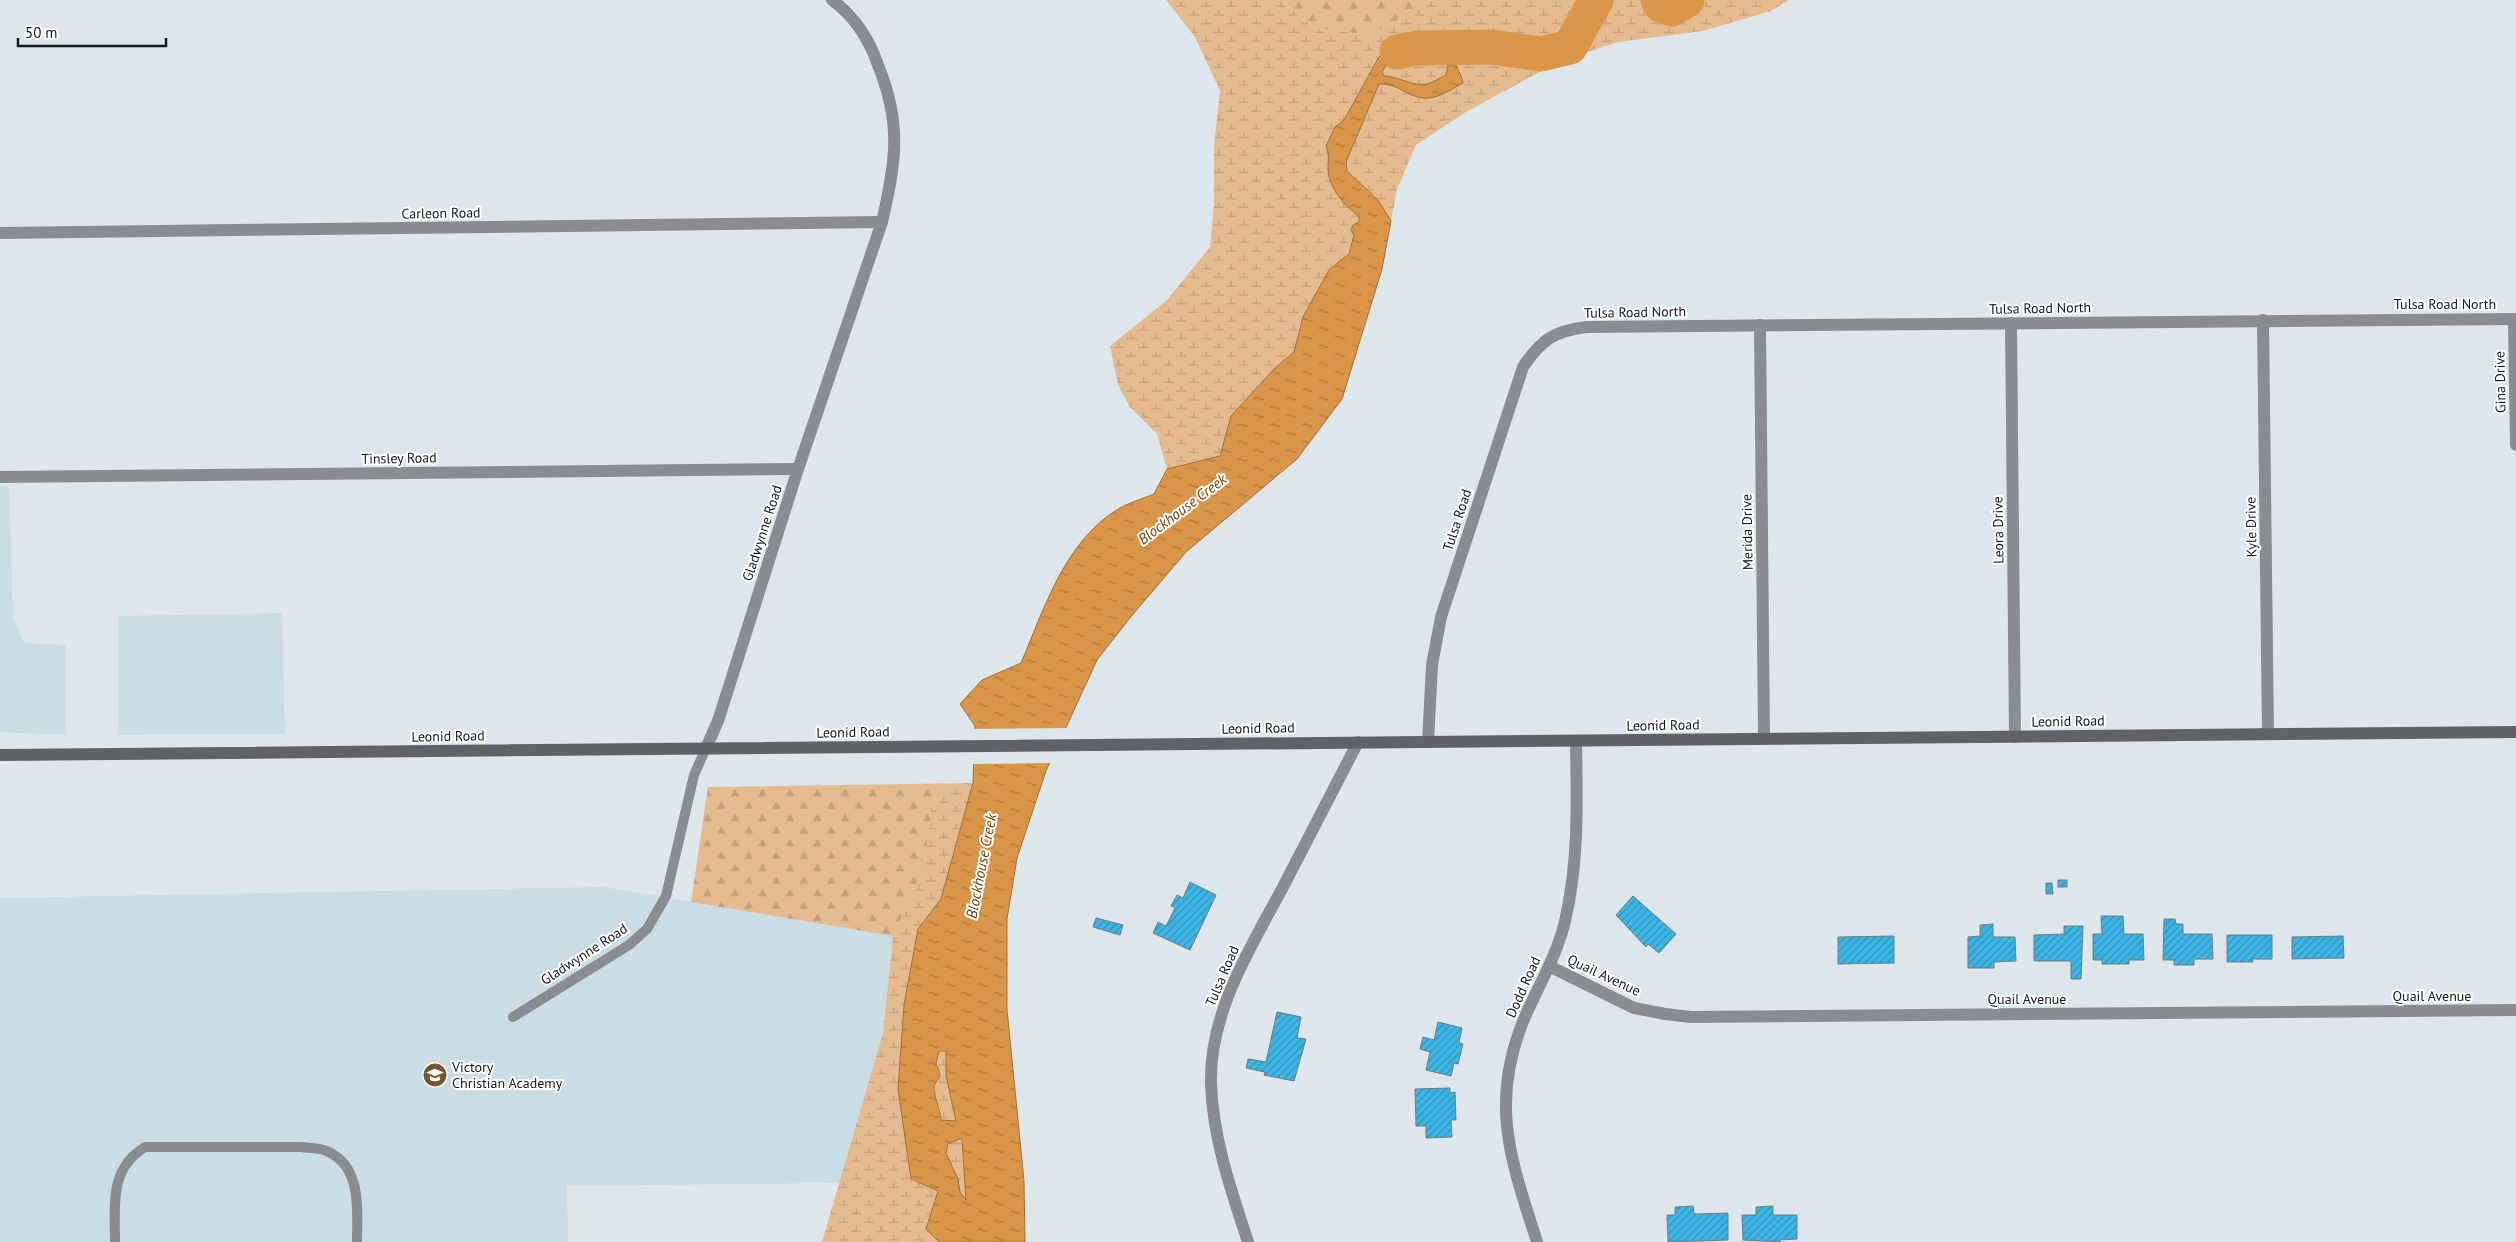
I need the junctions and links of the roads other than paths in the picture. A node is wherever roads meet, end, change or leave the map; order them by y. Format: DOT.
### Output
graph roads {
  1 [pos="832,0"];
  2 [pos="882,222"];
  3 [pos="0,233"];
  4 [pos="2515,318"];
  5 [pos="2263,320"];
  6 [pos="2011,323"];
  7 [pos="1760,325"];
  8 [pos="1564,330"];
  9 [pos="2516,445"];
  10 [pos="798,469"];
  11 [pos="0,477"];
  12 [pos="2516,732"];
  13 [pos="2268,734"];
  14 [pos="2015,737"];
  15 [pos="1764,739"];
  16 [pos="1576,741"];
  17 [pos="1358,742"];
  18 [pos="1428,742"];
  19 [pos="706,748"];
  20 [pos="0,755"];
  21 [pos="1549,966"];
  22 [pos="2516,1010"];
  23 [pos="513,1017"];
  24 [pos="115,1242"];
  25 [pos="357,1242"];
  26 [pos="1248,1242"];
  27 [pos="1537,1242"];
  1 -- 2 [label="street, Gladwynne Road"];
  2 -- 3 [label="street, Carleon Road"];
  2 -- 10 [label="street, Gladwynne Road"];
  4 -- 5 [label="street, Tulsa Road North"];
  4 -- 9 [label="street, Gina Drive"];
  5 -- 6 [label="street, Tulsa Road North"];
  5 -- 13 [label="street, Kyle Drive"];
  6 -- 7 [label="street, Tulsa Road North"];
  6 -- 14 [label="street, Leora Drive"];
  7 -- 8 [label="street, Tulsa Road North"];
  7 -- 15 [label="street, Merida Drive"];
  8 -- 18 [label="street, Tulsa Road"];
  10 -- 11 [label="street, Tinsley Road"];
  10 -- 19 [label="street, Gladwynne Road"];
  12 -- 13 [label="street, Leonid Road"];
  13 -- 14 [label="street, Leonid Road"];
  14 -- 15 [label="street, Leonid Road"];
  15 -- 16 [label="street, Leonid Road"];
  16 -- 18 [label="street, Leonid Road"];
  16 -- 21 [label="street, Dodd Road"];
  17 -- 18 [label="street, Leonid Road"];
  17 -- 19 [label="street, Leonid Road"];
  17 -- 26 [label="street, Tulsa Road"];
  19 -- 20 [label="street, Leonid Road"];
  19 -- 23 [label="lane, Gladwynne Road"];
  21 -- 22 [label="street, Quail Avenue"];
  21 -- 27 [label="street, Dodd Road"];
  24 -- 25 [label="lane"];
}
